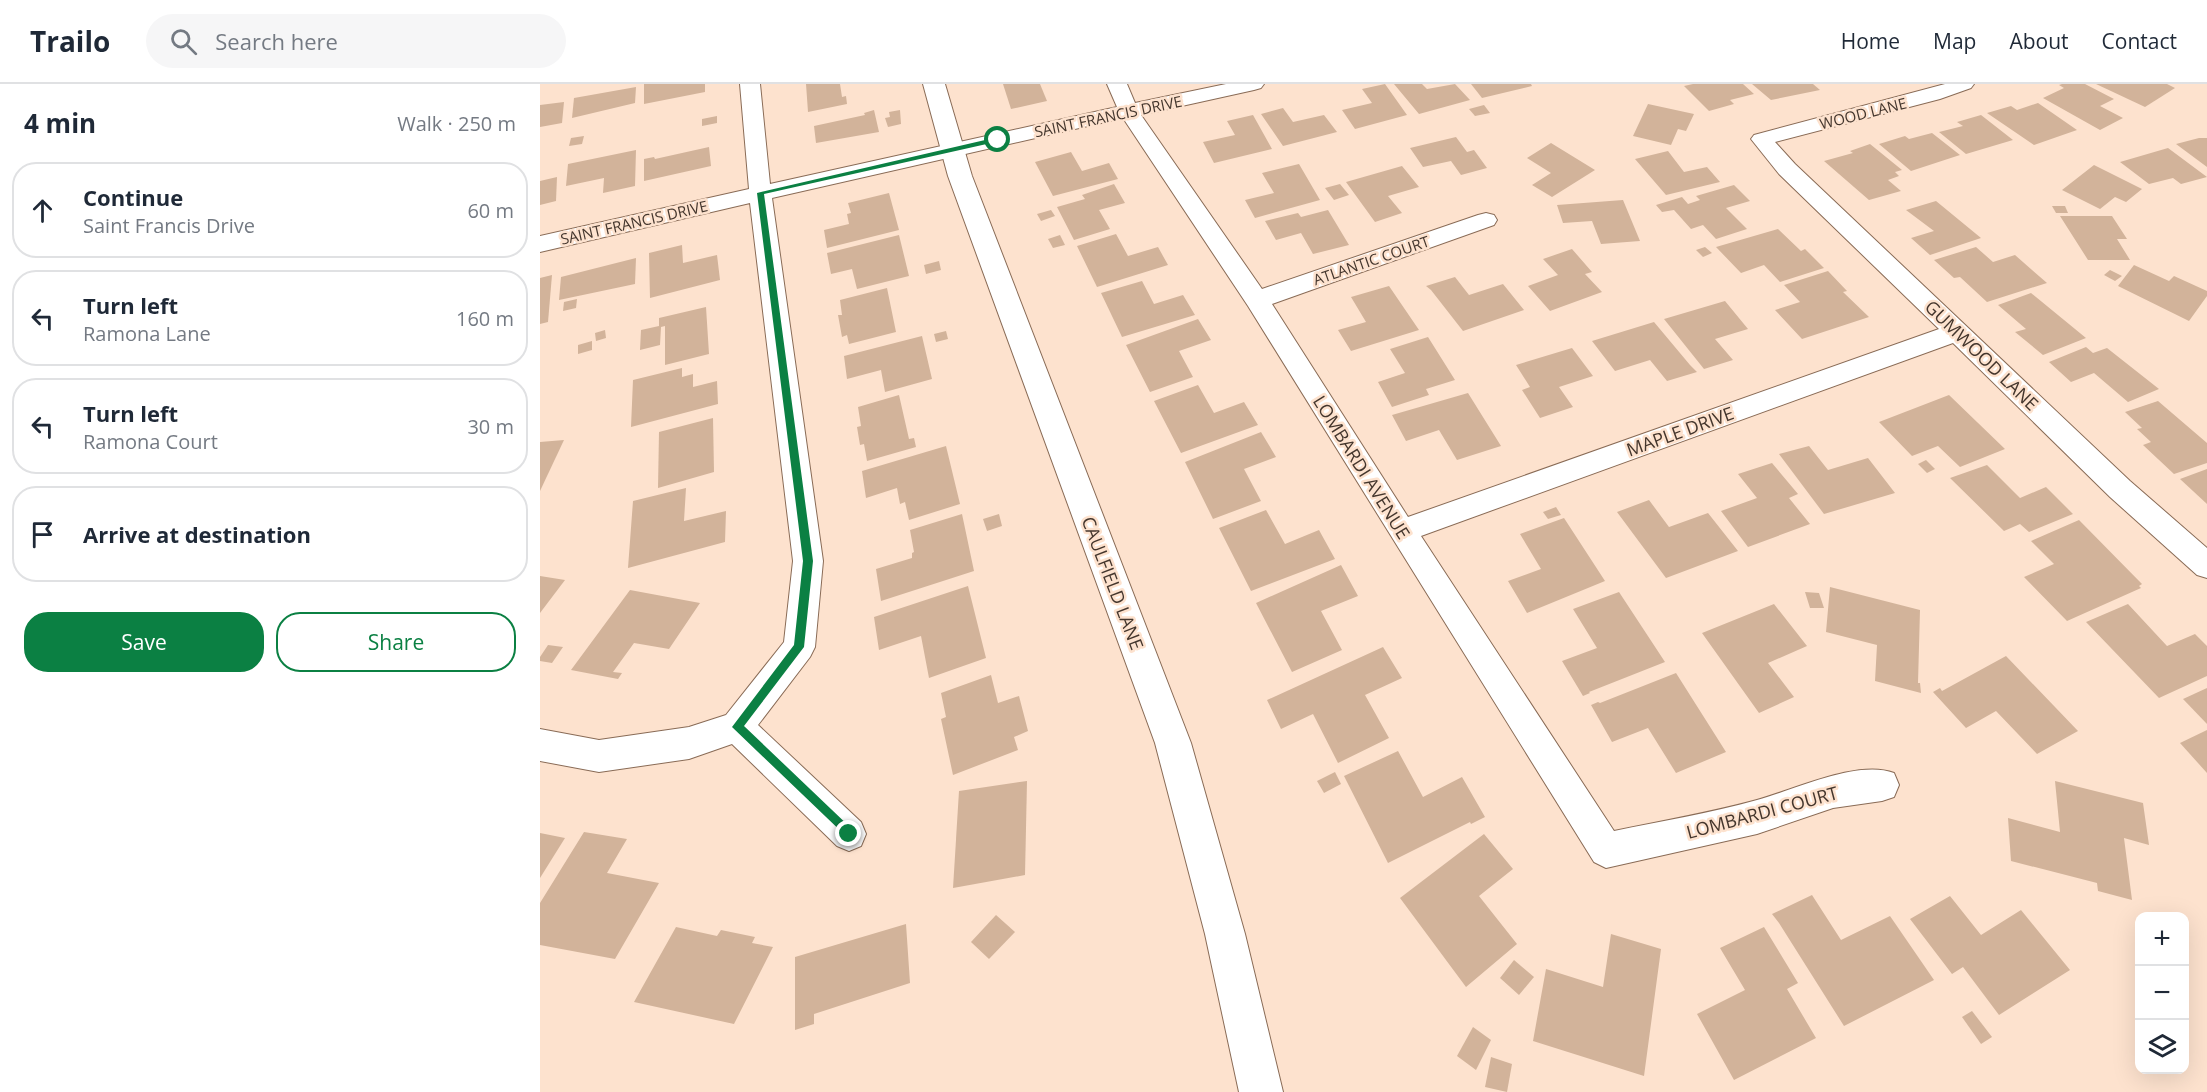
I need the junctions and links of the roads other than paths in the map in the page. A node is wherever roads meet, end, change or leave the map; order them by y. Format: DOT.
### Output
graph roads {
  1 [pos="750,84"];
  2 [pos="933,84"];
  3 [pos="1117,84"];
  4 [pos="1254,84"];
  5 [pos="1964,84"];
  6 [pos="1129,112"];
  7 [pos="1761,139"];
  8 [pos="953,149"];
  9 [pos="760,193"];
  10 [pos="1486,220"];
  11 [pos="540,244"];
  12 [pos="1257,300"];
  13 [pos="1958,332"];
  14 [pos="1401,531"];
  15 [pos="2207,566"];
  16 [pos="737,727"];
  17 [pos="540,745"];
  18 [pos="1882,785"];
  19 [pos="849,834"];
  20 [pos="1606,850"];
  21 [pos="1261,1092"];
  1 -- 9 [label="street"];
  2 -- 8 [label="main road, CAULFIELD LANE"];
  3 -- 6 [label="street, LOMBARDI AVENUE"];
  4 -- 6 [label="street, SAINT FRANCIS DRIVE"];
  5 -- 7 [label="street, WOOD LANE"];
  6 -- 8 [label="street, SAINT FRANCIS DRIVE"];
  6 -- 12 [label="street, LOMBARDI AVENUE"];
  7 -- 13 [label="street, GUMWOOD LANE"];
  8 -- 9 [label="street, SAINT FRANCIS DRIVE"];
  8 -- 21 [label="main road, CAULFIELD LANE"];
  9 -- 11 [label="street, SAINT FRANCIS DRIVE"];
  9 -- 16 [label="street"];
  10 -- 12 [label="street, ATLANTIC COURT"];
  12 -- 14 [label="street, LOMBARDI AVENUE"];
  13 -- 14 [label="street, MAPLE DRIVE"];
  13 -- 15 [label="street, GUMWOOD LANE"];
  14 -- 20 [label="street, LOMBARDI AVENUE"];
  16 -- 17 [label="street"];
  16 -- 19 [label="street"];
  18 -- 20 [label="street, LOMBARDI COURT"];
}
